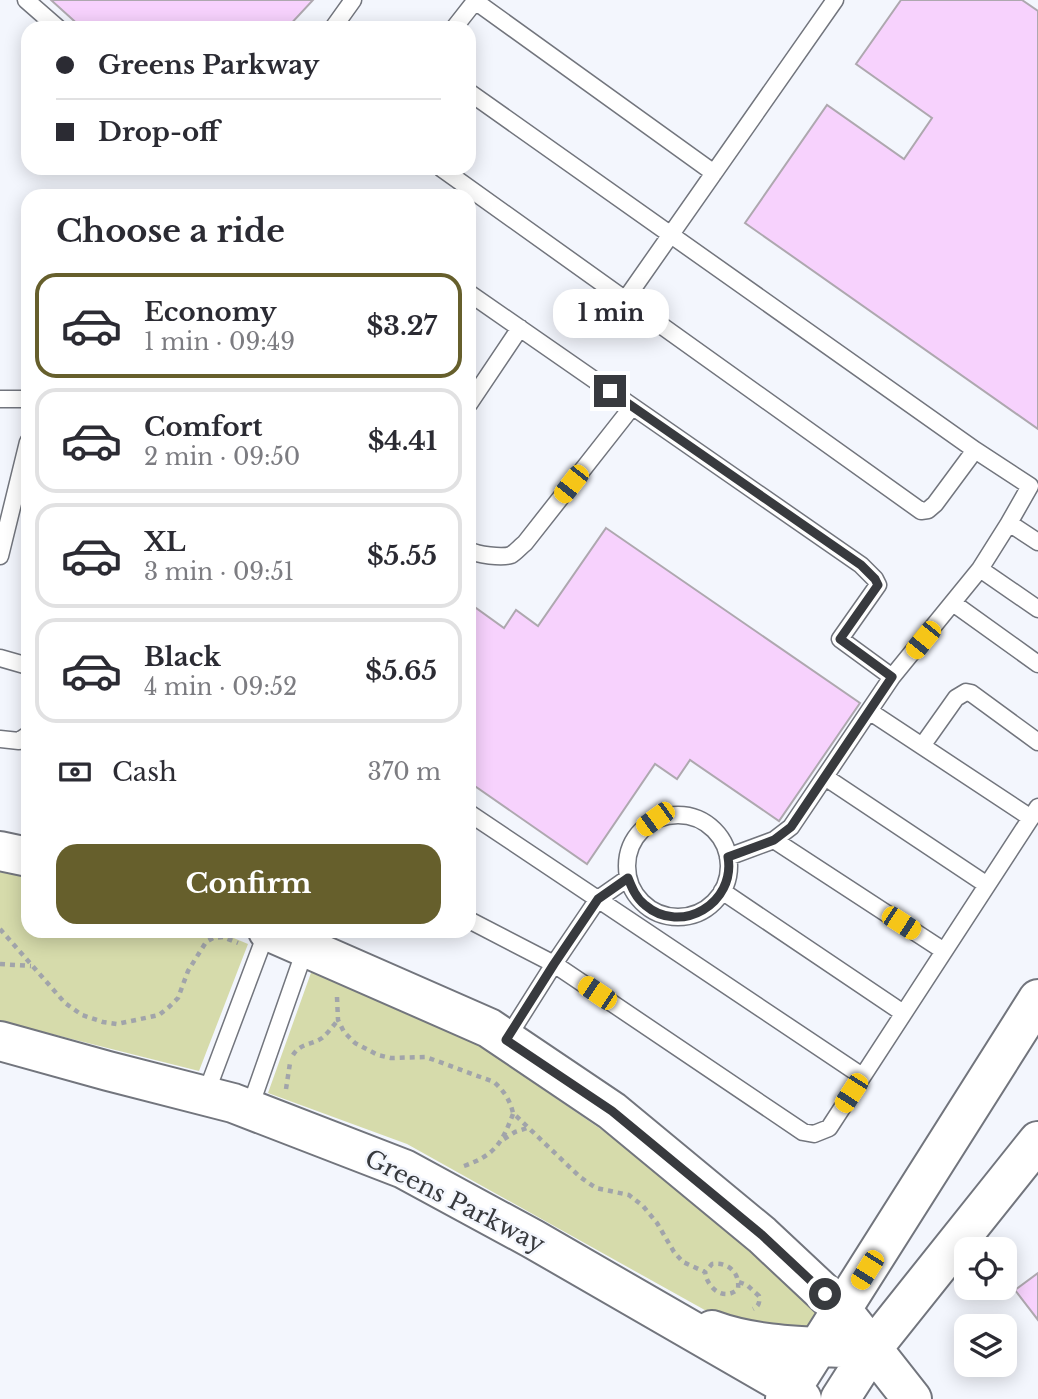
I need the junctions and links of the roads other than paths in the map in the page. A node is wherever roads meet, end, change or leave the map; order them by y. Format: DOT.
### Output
graph roads {
  1 [pos="26,0"];
  2 [pos="353,0"];
  3 [pos="835,0"];
  4 [pos="475,1"];
  5 [pos="50,21"];
  6 [pos="338,21"];
  7 [pos="459,21"];
  8 [pos="476,97"];
  9 [pos="714,173"];
  10 [pos="451,175"];
  11 [pos="470,189"];
  12 [pos="476,193"];
  13 [pos="671,234"];
  14 [pos="476,298"];
  15 [pos="625,300"];
  16 [pos="520,328"];
  17 [pos="476,394"];
  18 [pos="0,399"];
  19 [pos="21,399"];
  20 [pos="632,407"];
  21 [pos="975,450"];
  22 [pos="21,470"];
  23 [pos="1034,480"];
  24 [pos="1009,523"];
  25 [pos="1038,542"];
  26 [pos="476,554"];
  27 [pos="0,556"];
  28 [pos="980,569"];
  29 [pos="953,603"];
  30 [pos="1038,609"];
  31 [pos="0,658"];
  32 [pos="21,664"];
  33 [pos="1038,664"];
  34 [pos="892,677"];
  35 [pos="869,711"];
  36 [pos="0,739"];
  37 [pos="21,740"];
  38 [pos="1038,742"];
  39 [pos="922,746"];
  40 [pos="825,777"];
  41 [pos="1034,813"];
  42 [pos="476,818"];
  43 [pos="774,840"];
  44 [pos="0,852"];
  45 [pos="21,856"];
  46 [pos="728,857"];
  47 [pos="628,878"];
  48 [pos="987,885"];
  49 [pos="722,891"];
  50 [pos="598,899"];
  51 [pos="476,924"];
  52 [pos="259,938"];
  53 [pos="309,939"];
  54 [pos="944,951"];
  55 [pos="554,964"];
  56 [pos="1038,999"];
  57 [pos="903,1013"];
  58 [pos="506,1040"];
  59 [pos="0,1041"];
  60 [pos="862,1076"];
  61 [pos="205,1096"];
  62 [pos="249,1110"];
  63 [pos="1038,1142"];
  64 [pos="842,1310"];
  65 [pos="657,1311"];
  66 [pos="819,1347"];
  67 [pos="872,1349"];
  68 [pos="793,1396"];
  69 [pos="845,1397"];
  70 [pos="912,1399"];
  1 -- 5 [label="lane"];
  2 -- 6 [label="lane"];
  3 -- 9 [label="lane"];
  4 -- 7 [label="lane"];
  4 -- 9 [label="lane"];
  8 -- 13 [label="lane"];
  9 -- 13 [label="lane"];
  10 -- 11 [label="lane"];
  12 -- 15 [label="lane"];
  13 -- 15 [label="lane"];
  13 -- 21 [label="lane"];
  14 -- 16 [label="lane"];
  15 -- 21 [label="lane"];
  16 -- 17 [label="lane"];
  16 -- 20 [label="lane"];
  18 -- 19 [label="lane"];
  20 -- 26 [label="lane"];
  20 -- 34 [label="lane"];
  21 -- 23 [label="lane"];
  22 -- 27 [label="lane"];
  23 -- 24 [label="lane"];
  24 -- 25 [label="lane"];
  24 -- 28 [label="lane"];
  28 -- 29 [label="lane"];
  28 -- 30 [label="lane"];
  29 -- 33 [label="lane"];
  29 -- 34 [label="lane"];
  31 -- 32 [label="lane"];
  34 -- 35 [label="lane"];
  35 -- 39 [label="lane"];
  35 -- 40 [label="lane"];
  36 -- 37 [label="lane"];
  38 -- 39 [label="lane"];
  39 -- 41 [label="lane"];
  40 -- 43 [label="lane"];
  40 -- 48 [label="lane"];
  41 -- 48 [label="lane"];
  42 -- 50 [label="lane"];
  43 -- 46 [label="lane"];
  43 -- 54 [label="lane"];
  44 -- 45 [label="street"];
  46 -- 47 [label="lane"];
  46 -- 49 [label="lane"];
  47 -- 49 [label="lane"];
  47 -- 50 [label="lane"];
  48 -- 54 [label="lane"];
  49 -- 57 [label="lane"];
  50 -- 55 [label="lane"];
  50 -- 60 [label="lane"];
  51 -- 55 [label="lane"];
  52 -- 61 [label="lane"];
  53 -- 58 [label="street"];
  53 -- 62 [label="lane"];
  54 -- 57 [label="lane"];
  55 -- 58 [label="lane"];
  55 -- 60 [label="lane"];
  56 -- 64 [label="street"];
  57 -- 60 [label="lane"];
  58 -- 64 [label="street"];
  59 -- 61 [label="street, Greens Parkway"];
  61 -- 62 [label="street, Greens Parkway"];
  62 -- 65 [label="street, Greens Parkway"];
  63 -- 67 [label="street"];
  64 -- 66 [label="street"];
  64 -- 67 [label="street"];
  65 -- 66 [label="street"];
  65 -- 68 [label="street, Greens Parkway"];
  66 -- 67 [label="street"];
  66 -- 68 [label="street"];
  67 -- 69 [label="street"];
  67 -- 70 [label="street"];
  68 -- 69 [label="street"];
}
